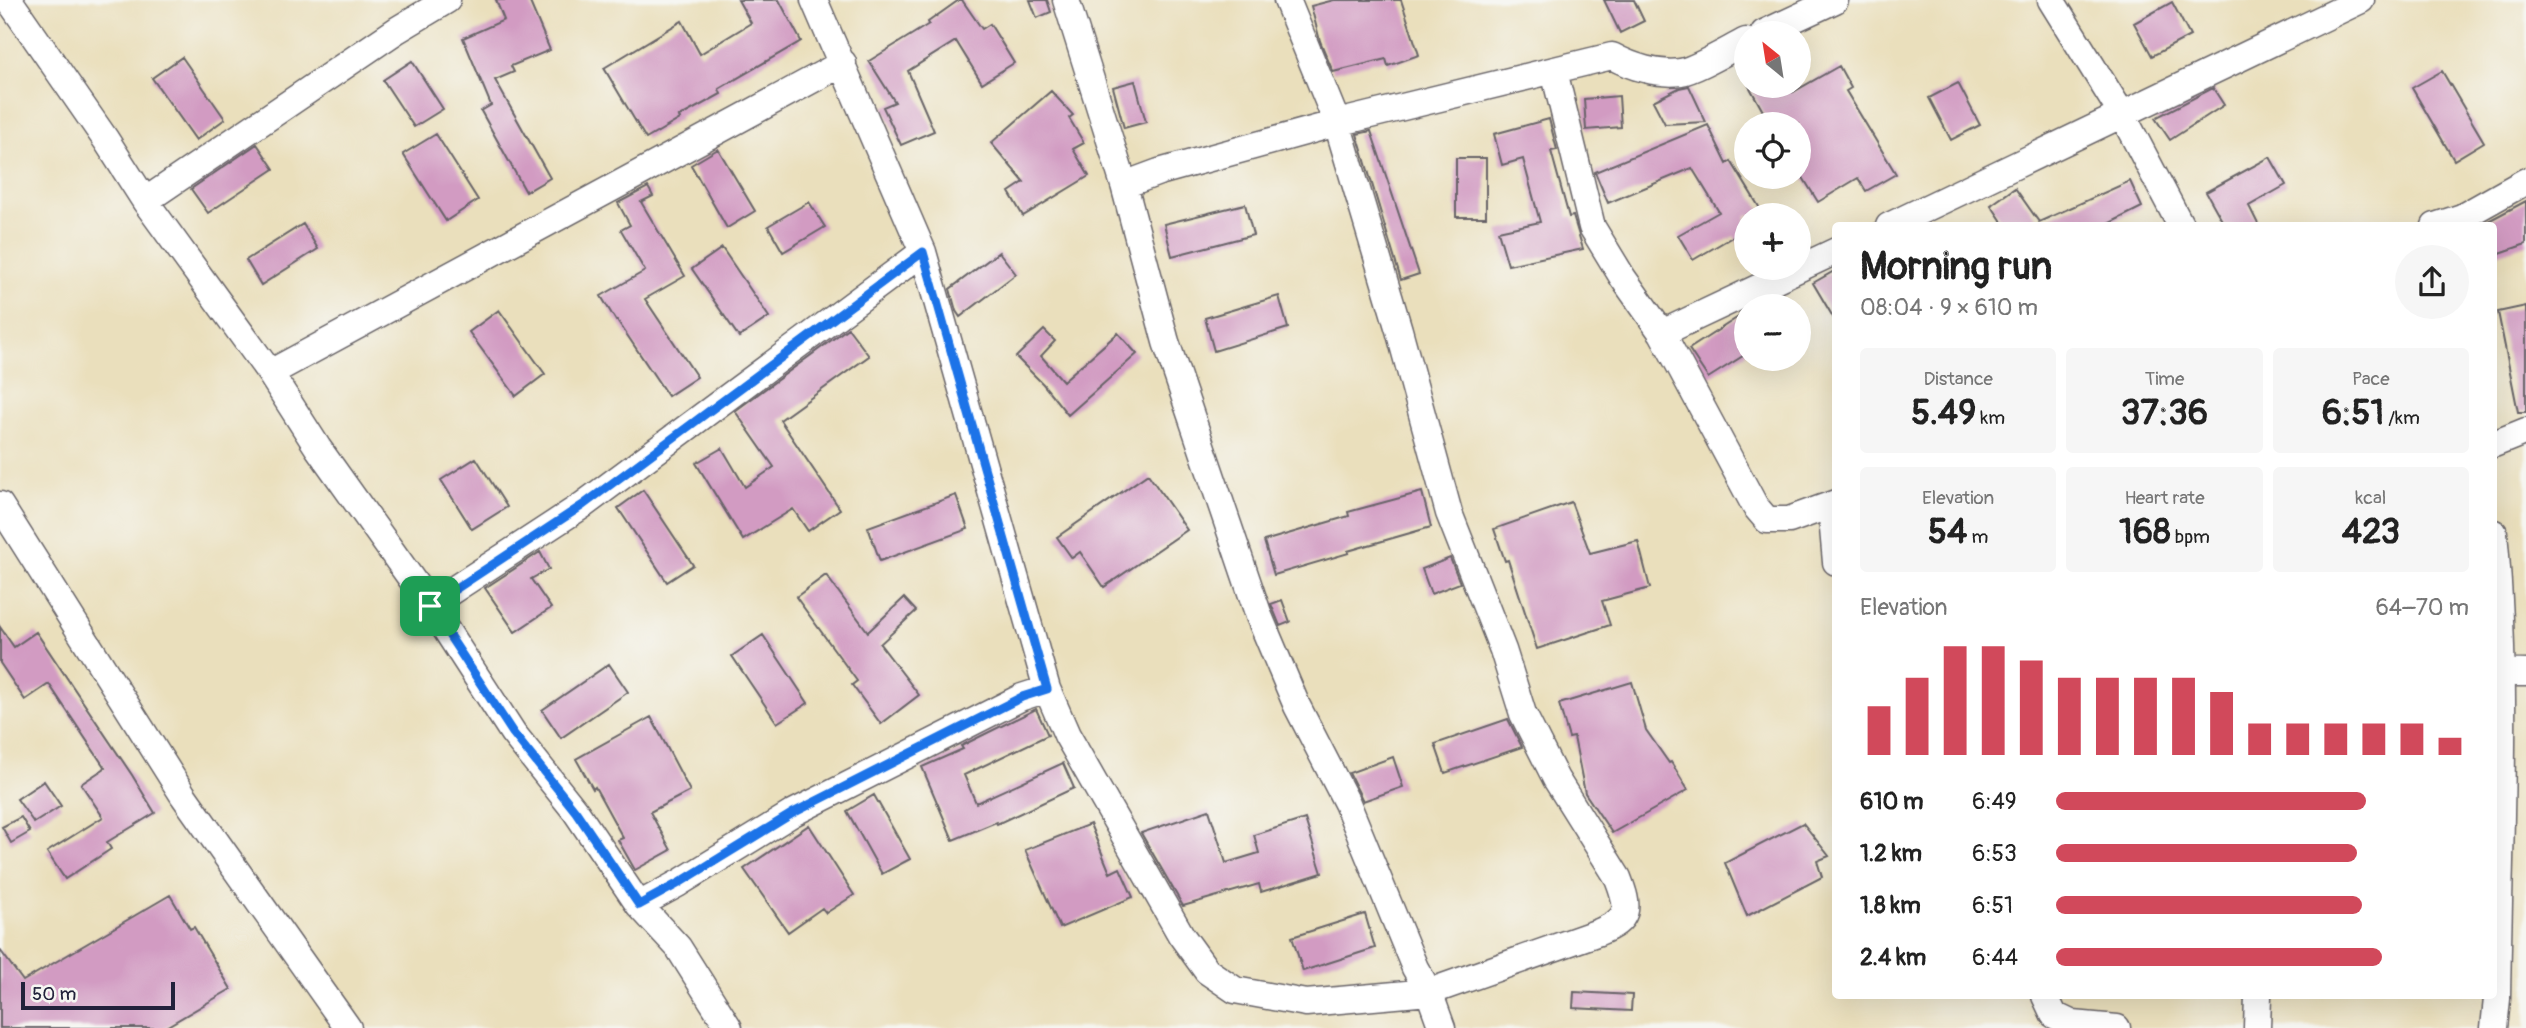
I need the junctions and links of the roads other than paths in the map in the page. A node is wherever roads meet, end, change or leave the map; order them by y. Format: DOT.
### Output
graph roads {
  1 [pos="9,0"];
  2 [pos="447,0"];
  3 [pos="814,0"];
  4 [pos="1066,0"];
  5 [pos="1287,0"];
  6 [pos="1835,0"];
  7 [pos="2051,0"];
  8 [pos="2361,0"];
  9 [pos="1790,21"];
  10 [pos="1734,47"];
  11 [pos="843,62"];
  12 [pos="1554,71"];
  13 [pos="2123,116"];
  14 [pos="1337,123"];
  15 [pos="2526,181"];
  16 [pos="1124,185"];
  17 [pos="145,201"];
  18 [pos="1898,222"];
  19 [pos="2179,222"];
  20 [pos="2448,222"];
  21 [pos="923,252"];
  22 [pos="1832,253"];
  23 [pos="1662,333"];
  24 [pos="270,373"];
  25 [pos="2526,431"];
  26 [pos="2497,443"];
  27 [pos="1832,504"];
  28 [pos="0,505"];
  29 [pos="2497,565"];
  30 [pos="430,606"];
  31 [pos="2513,673"];
  32 [pos="1047,689"];
  33 [pos="639,905"];
  34 [pos="2497,972"];
  35 [pos="1429,992"];
  36 [pos="2046,999"];
  37 [pos="2258,999"];
  38 [pos="2496,999"];
  39 [pos="348,1028"];
  40 [pos="729,1028"];
  41 [pos="1442,1028"];
  42 [pos="2117,1028"];
  43 [pos="2256,1028"];
  44 [pos="2494,1028"];
  1 -- 17 [label="street"];
  2 -- 17 [label="street"];
  3 -- 11 [label="street"];
  4 -- 16 [label="street"];
  5 -- 14 [label="street"];
  6 -- 9 [label="street"];
  7 -- 13 [label="street"];
  8 -- 13 [label="street"];
  10 -- 12 [label="street"];
  11 -- 21 [label="street"];
  11 -- 24 [label="street"];
  12 -- 14 [label="street"];
  12 -- 23 [label="street"];
  13 -- 18 [label="street"];
  13 -- 19 [label="street"];
  14 -- 16 [label="street"];
  14 -- 35 [label="street"];
  15 -- 20 [label="street"];
  16 -- 35 [label="street"];
  17 -- 24 [label="street"];
  21 -- 30 [label="street"];
  21 -- 32 [label="street"];
  22 -- 23 [label="street"];
  23 -- 27 [label="street"];
  24 -- 30 [label="street"];
  25 -- 26 [label="street"];
  28 -- 39 [label="street"];
  29 -- 31 [label="street"];
  30 -- 33 [label="street"];
  31 -- 34 [label="street"];
  32 -- 33 [label="street"];
  32 -- 35 [label="street"];
  33 -- 40 [label="street"];
  35 -- 41 [label="street"];
  36 -- 42 [label="street"];
  37 -- 43 [label="street"];
  38 -- 44 [label="street"];
}
